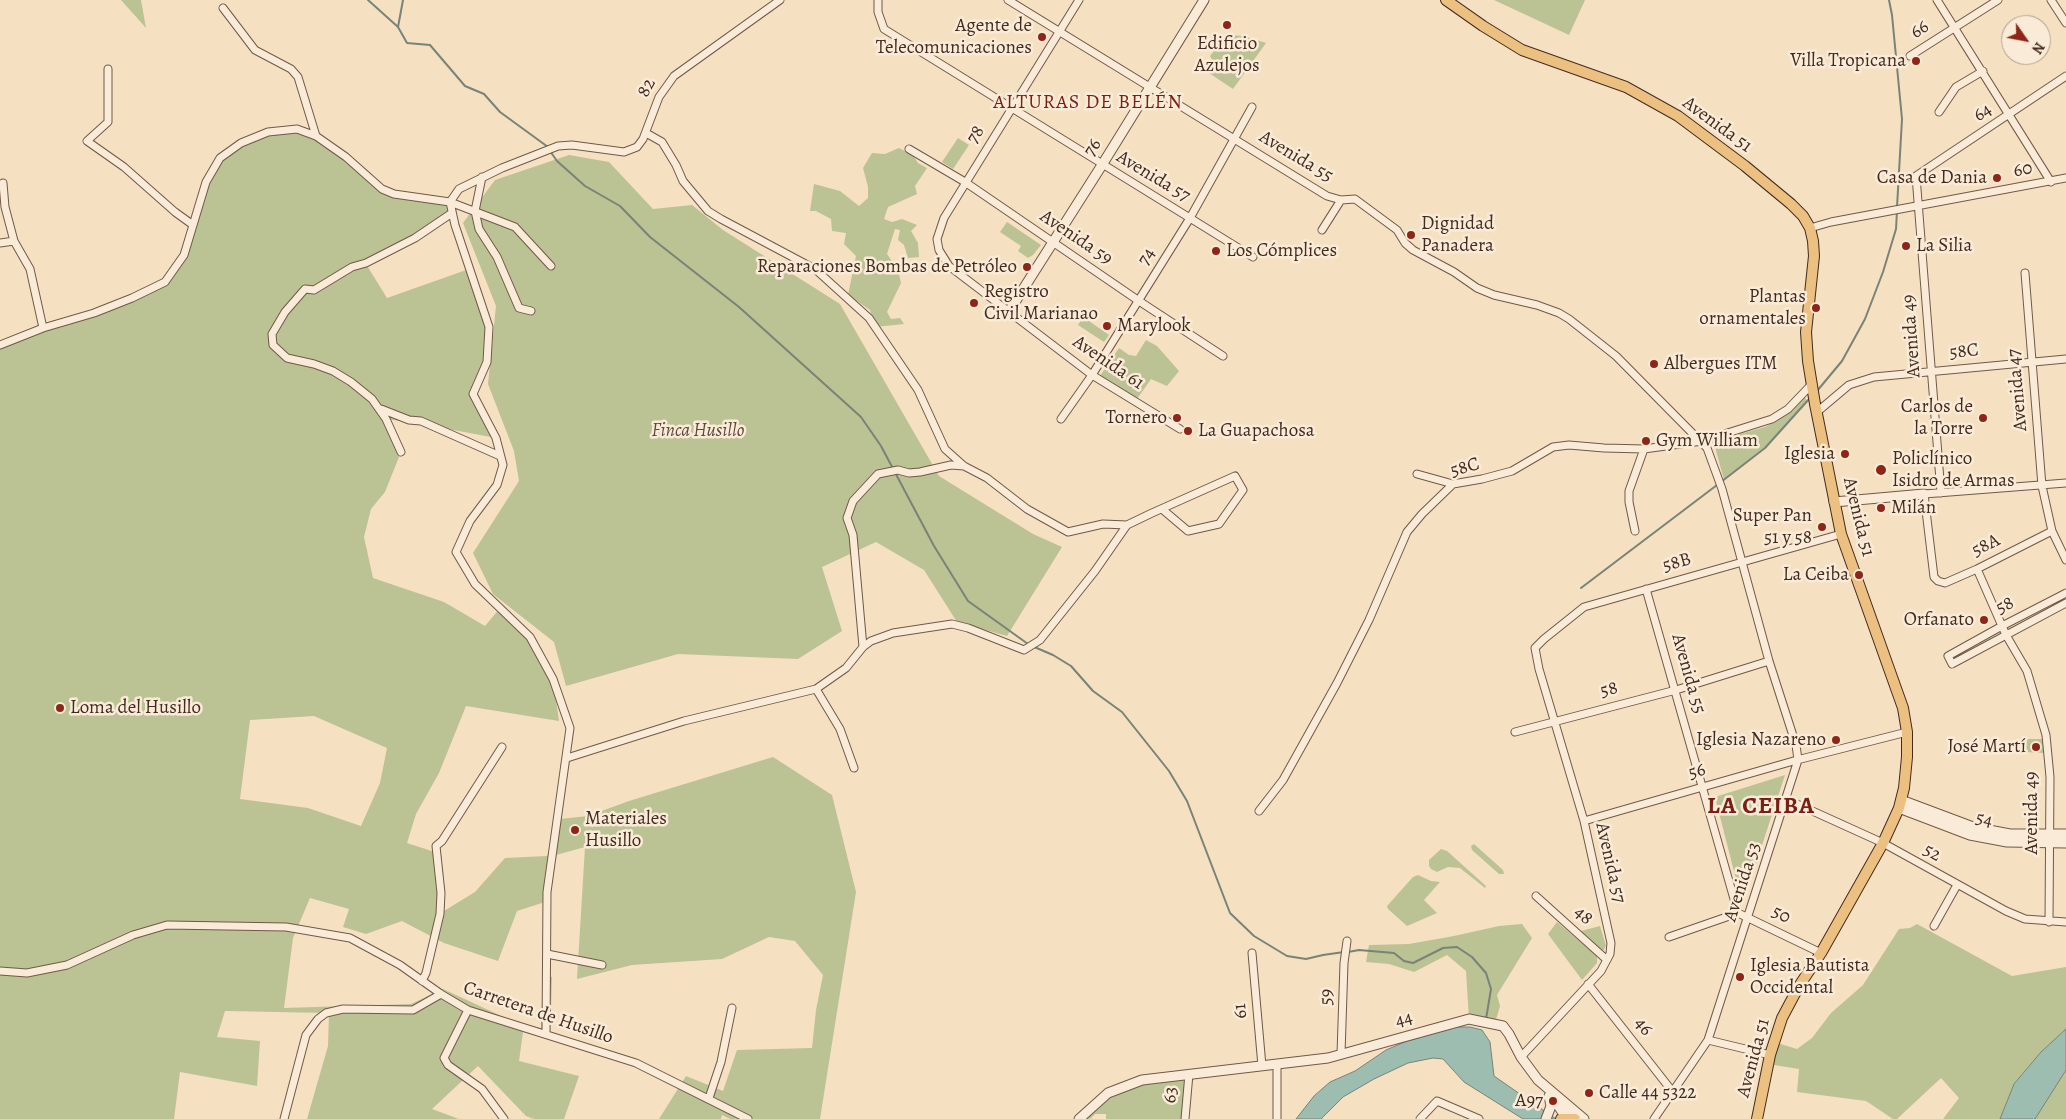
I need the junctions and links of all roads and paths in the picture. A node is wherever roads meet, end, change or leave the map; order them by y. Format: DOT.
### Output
graph roads {
  1 [pos="780,0"];
  2 [pos="878,0"];
  3 [pos="1008,0"];
  4 [pos="1080,0"];
  5 [pos="1204,0"];
  6 [pos="1446,0"];
  7 [pos="1938,0"];
  8 [pos="1998,0"];
  9 [pos="2051,0"];
  10 [pos="223,8"];
  11 [pos="2066,23"];
  12 [pos="1956,27"];
  13 [pos="1059,32"];
  14 [pos="1910,56"];
  15 [pos="108,69"];
  16 [pos="1983,71"];
  17 [pos="2066,76"];
  18 [pos="1150,88"];
  19 [pos="1252,106"];
  20 [pos="1013,108"];
  21 [pos="1939,112"];
  22 [pos="2010,115"];
  23 [pos="646,132"];
  24 [pos="316,136"];
  25 [pos="1234,139"];
  26 [pos="909,149"];
  27 [pos="1102,165"];
  28 [pos="1916,176"];
  29 [pos="482,177"];
  30 [pos="2066,178"];
  31 [pos="965,182"];
  32 [pos="2051,182"];
  33 [pos="3,183"];
  34 [pos="1341,200"];
  35 [pos="450,202"];
  36 [pos="1919,206"];
  37 [pos="475,211"];
  38 [pos="452,213"];
  39 [pos="1190,218"];
  40 [pos="193,225"];
  41 [pos="1810,228"];
  42 [pos="1322,230"];
  43 [pos="937,239"];
  44 [pos="14,241"];
  45 [pos="1053,242"];
  46 [pos="0,243"];
  47 [pos="1253,258"];
  48 [pos="551,266"];
  49 [pos="2025,273"];
  50 [pos="1139,301"];
  51 [pos="531,311"];
  52 [pos="1008,313"];
  53 [pos="43,328"];
  54 [pos="0,346"];
  55 [pos="1223,356"];
  56 [pos="2066,359"];
  57 [pos="2032,362"];
  58 [pos="1931,372"];
  59 [pos="1092,375"];
  60 [pos="1812,384"];
  61 [pos="1816,408"];
  62 [pos="381,409"];
  63 [pos="1061,419"];
  64 [pos="1180,429"];
  65 [pos="1702,442"];
  66 [pos="1644,449"];
  67 [pos="401,452"];
  68 [pos="500,456"];
  69 [pos="964,466"];
  70 [pos="1417,474"];
  71 [pos="2066,483"];
  72 [pos="1453,484"];
  73 [pos="2042,486"];
  74 [pos="1941,493"];
  75 [pos="1924,494"];
  76 [pos="1834,502"];
  77 [pos="1162,509"];
  78 [pos="1128,525"];
  79 [pos="1635,531"];
  80 [pos="2052,531"];
  81 [pos="1840,534"];
  82 [pos="2066,560"];
  83 [pos="1743,561"];
  84 [pos="1977,569"];
  85 [pos="1646,589"];
  86 [pos="2066,593"];
  87 [pos="2066,604"];
  88 [pos="2002,626"];
  89 [pos="2006,635"];
  90 [pos="863,647"];
  91 [pos="1535,648"];
  92 [pos="1769,661"];
  93 [pos="816,689"];
  94 [pos="1676,690"];
  95 [pos="1554,721"];
  96 [pos="1515,732"];
  97 [pos="1907,732"];
  98 [pos="502,747"];
  99 [pos="567,758"];
  100 [pos="1798,760"];
  101 [pos="854,768"];
  102 [pos="1703,787"];
  103 [pos="1786,799"];
  104 [pos="1900,804"];
  105 [pos="1259,811"];
  106 [pos="1584,821"];
  107 [pos="2066,834"];
  108 [pos="2049,839"];
  109 [pos="1883,843"];
  110 [pos="2066,843"];
  111 [pos="1957,885"];
  112 [pos="1536,896"];
  113 [pos="1738,913"];
  114 [pos="1749,917"];
  115 [pos="2049,922"];
  116 [pos="2066,922"];
  117 [pos="1934,926"];
  118 [pos="1669,936"];
  119 [pos="1347,941"];
  120 [pos="1252,953"];
  121 [pos="1821,953"];
  122 [pos="547,954"];
  123 [pos="1607,960"];
  124 [pos="602,966"];
  125 [pos="0,971"];
  126 [pos="422,981"];
  127 [pos="1588,984"];
  128 [pos="441,994"];
  129 [pos="732,1008"];
  130 [pos="468,1010"];
  131 [pos="546,1034"];
  132 [pos="1708,1040"];
  133 [pos="1341,1054"];
  134 [pos="1770,1055"];
  135 [pos="1521,1057"];
  136 [pos="1277,1064"];
  137 [pos="1262,1066"];
  138 [pos="1189,1074"];
  139 [pos="1546,1089"];
  140 [pos="1672,1091"];
  141 [pos="709,1098"];
  142 [pos="1560,1100"];
  143 [pos="1565,1117"];
  144 [pos="284,1119"];
  145 [pos="504,1119"];
  146 [pos="748,1119"];
  147 [pos="1079,1119"];
  148 [pos="1185,1119"];
  149 [pos="1277,1119"];
  150 [pos="1420,1119"];
  151 [pos="1479,1119"];
  152 [pos="1546,1119"];
  153 [pos="1584,1119"];
  154 [pos="1654,1119"];
  155 [pos="1757,1119"];
  1 -- 23 [label="street, 82"];
  2 -- 20 [label="street, Avenida 57"];
  3 -- 13 [label="street, Avenida 55"];
  4 -- 13 [label="street, 78"];
  5 -- 18 [label="street, 76"];
  6 -- 41 [label="main road, Avenida 51"];
  7 -- 12 [label="street"];
  8 -- 12 [label="street, 66"];
  9 -- 11 [label="street"];
  10 -- 24 [label="street"];
  12 -- 14 [label="street, 66"];
  12 -- 16 [label="street"];
  13 -- 18 [label="street, Avenida 55"];
  13 -- 20 [label="street, 78"];
  15 -- 40 [label="street"];
  16 -- 21 [label="street"];
  16 -- 22 [label="street"];
  17 -- 22 [label="street, 64"];
  18 -- 25 [label="street, Avenida 55"];
  18 -- 27 [label="street, 76"];
  19 -- 25 [label="street, 74"];
  20 -- 27 [label="street, Avenida 57"];
  20 -- 31 [label="street, 78"];
  22 -- 28 [label="street, 64"];
  22 -- 32 [label="street"];
  23 -- 29 [label="street, 82"];
  23 -- 69 [label="street"];
  24 -- 35 [label="street"];
  24 -- 40 [label="street"];
  25 -- 34 [label="street, Avenida 55"];
  25 -- 39 [label="street, 74"];
  26 -- 31 [label="street, Avenida 59"];
  27 -- 39 [label="street, Avenida 57"];
  27 -- 45 [label="street, 76"];
  28 -- 36 [label="street, Avenida 49"];
  29 -- 35 [label="street, 82"];
  29 -- 37 [label="street"];
  30 -- 32 [label="street, 60"];
  31 -- 43 [label="street, 78"];
  31 -- 45 [label="street, Avenida 59"];
  32 -- 36 [label="street, 60"];
  33 -- 44 [label="street"];
  34 -- 42 [label="street"];
  34 -- 65 [label="street, Avenida 55"];
  35 -- 37 [label="street"];
  35 -- 38 [label="street"];
  36 -- 41 [label="street, 60"];
  36 -- 58 [label="street, Avenida 49"];
  37 -- 48 [label="street"];
  37 -- 51 [label="street"];
  38 -- 62 [label="street"];
  38 -- 68 [label="street"];
  39 -- 47 [label="street, Avenida 57"];
  39 -- 50 [label="street, 74"];
  40 -- 53 [label="street"];
  41 -- 60 [label="main road, Avenida 51"];
  43 -- 52 [label="street, Avenida 61"];
  44 -- 46 [label="street"];
  44 -- 53 [label="street"];
  45 -- 50 [label="street, Avenida 59"];
  45 -- 52 [label="street, 76"];
  49 -- 57 [label="street, Avenida 47"];
  50 -- 55 [label="street, Avenida 59"];
  50 -- 59 [label="street, 74"];
  52 -- 59 [label="street, Avenida 61"];
  53 -- 54 [label="street"];
  56 -- 57 [label="street, 58C"];
  57 -- 58 [label="street, 58C"];
  57 -- 73 [label="street, Avenida 47"];
  58 -- 61 [label="street, 58C"];
  58 -- 74 [label="street, Avenida 49"];
  59 -- 63 [label="street, 74"];
  59 -- 64 [label="street, Avenida 61"];
  60 -- 61 [label="main road, Avenida 51"];
  60 -- 65 [label="street, 58C"];
  61 -- 76 [label="main road, Avenida 51"];
  62 -- 67 [label="street"];
  62 -- 68 [label="street"];
  65 -- 66 [label="street, 58C"];
  65 -- 83 [label="street, Avenida 53"];
  66 -- 72 [label="street, 58C"];
  66 -- 79 [label="street"];
  68 -- 99 [label="street"];
  69 -- 78 [label="street"];
  69 -- 90 [label="street"];
  70 -- 72 [label="street"];
  71 -- 73 [label="street"];
  72 -- 105 [label="street, 58C"];
  73 -- 74 [label="street"];
  73 -- 80 [label="street, Avenida 47"];
  74 -- 75 [label="street"];
  75 -- 76 [label="street"];
  75 -- 84 [label="street, 58A"];
  76 -- 81 [label="main road, Avenida 51"];
  77 -- 77 [label="street"];
  77 -- 78 [label="street"];
  78 -- 90 [label="street"];
  80 -- 82 [label="street, Avenida 47"];
  80 -- 84 [label="street, 58A"];
  81 -- 83 [label="street, 58B"];
  81 -- 97 [label="main road, Avenida 51"];
  83 -- 85 [label="street, 58B"];
  83 -- 92 [label="street, Avenida 53"];
  84 -- 88 [label="street, Avenida 49"];
  85 -- 91 [label="street, 58B"];
  85 -- 94 [label="street, Avenida 55"];
  86 -- 88 [label="street, 58"];
  87 -- 89 [label="street, 58"];
  88 -- 89 [label="street, Avenida 49"];
  88 -- 89 [label="street, 58"];
  89 -- 108 [label="street, Avenida 49"];
  90 -- 93 [label="street"];
  91 -- 95 [label="street, Avenida 57"];
  92 -- 94 [label="street, 58"];
  92 -- 100 [label="street, Avenida 53"];
  93 -- 99 [label="street"];
  93 -- 101 [label="street"];
  94 -- 95 [label="street, 58"];
  94 -- 102 [label="street, Avenida 55"];
  95 -- 96 [label="street, 58"];
  95 -- 106 [label="street, Avenida 57"];
  97 -- 100 [label="street, 56"];
  97 -- 104 [label="main road, Avenida 51"];
  98 -- 126 [label="street"];
  99 -- 122 [label="street"];
  100 -- 102 [label="street, 56"];
  100 -- 103 [label="street, Avenida 53"];
  102 -- 106 [label="street, 56"];
  102 -- 113 [label="street, Avenida 55"];
  103 -- 109 [label="street, 52"];
  103 -- 114 [label="street, Avenida 53"];
  104 -- 108 [label="street, 54"];
  104 -- 109 [label="main road, Avenida 51"];
  106 -- 123 [label="street, Avenida 57"];
  107 -- 108 [label="street, 54"];
  108 -- 110 [label="street, 54"];
  108 -- 115 [label="street, Avenida 49"];
  109 -- 111 [label="street, 52"];
  109 -- 121 [label="main road, Avenida 51"];
  111 -- 115 [label="street, 52"];
  111 -- 117 [label="street"];
  112 -- 123 [label="street, 48"];
  113 -- 114 [label="street, 50"];
  113 -- 118 [label="street"];
  114 -- 121 [label="street, 50"];
  114 -- 132 [label="street, Avenida 53"];
  115 -- 116 [label="street, 52"];
  119 -- 133 [label="street, 59"];
  120 -- 137 [label="street, 61"];
  121 -- 134 [label="main road, Avenida 51"];
  122 -- 124 [label="street"];
  122 -- 131 [label="street"];
  123 -- 127 [label="street"];
  125 -- 126 [label="street, Carretera de Husillo"];
  126 -- 128 [label="street, Carretera de Husillo"];
  127 -- 135 [label="street"];
  127 -- 140 [label="street, 46"];
  128 -- 130 [label="street, Carretera de Husillo"];
  128 -- 144 [label="street"];
  129 -- 141 [label="street"];
  130 -- 131 [label="street, Carretera de Husillo"];
  130 -- 145 [label="street"];
  131 -- 141 [label="street, Carretera de Husillo"];
  132 -- 134 [label="street"];
  132 -- 140 [label="street, Avenida 53"];
  133 -- 135 [label="street, 44"];
  133 -- 136 [label="street, 44"];
  134 -- 155 [label="main road, Avenida 51"];
  135 -- 139 [label="street, 44"];
  136 -- 137 [label="street, 44"];
  136 -- 149 [label="street"];
  137 -- 138 [label="street, 44"];
  138 -- 147 [label="street"];
  138 -- 148 [label="street, 63"];
  139 -- 142 [label="street, 44"];
  139 -- 143 [label="street"];
  139 -- 152 [label="street"];
  140 -- 154 [label="street, Avenida 53"];
  141 -- 146 [label="street, Carretera de Husillo"];
  142 -- 143 [label="street"];
  142 -- 153 [label="street, 44"];
  150 -- 151 [label="street"];
}
